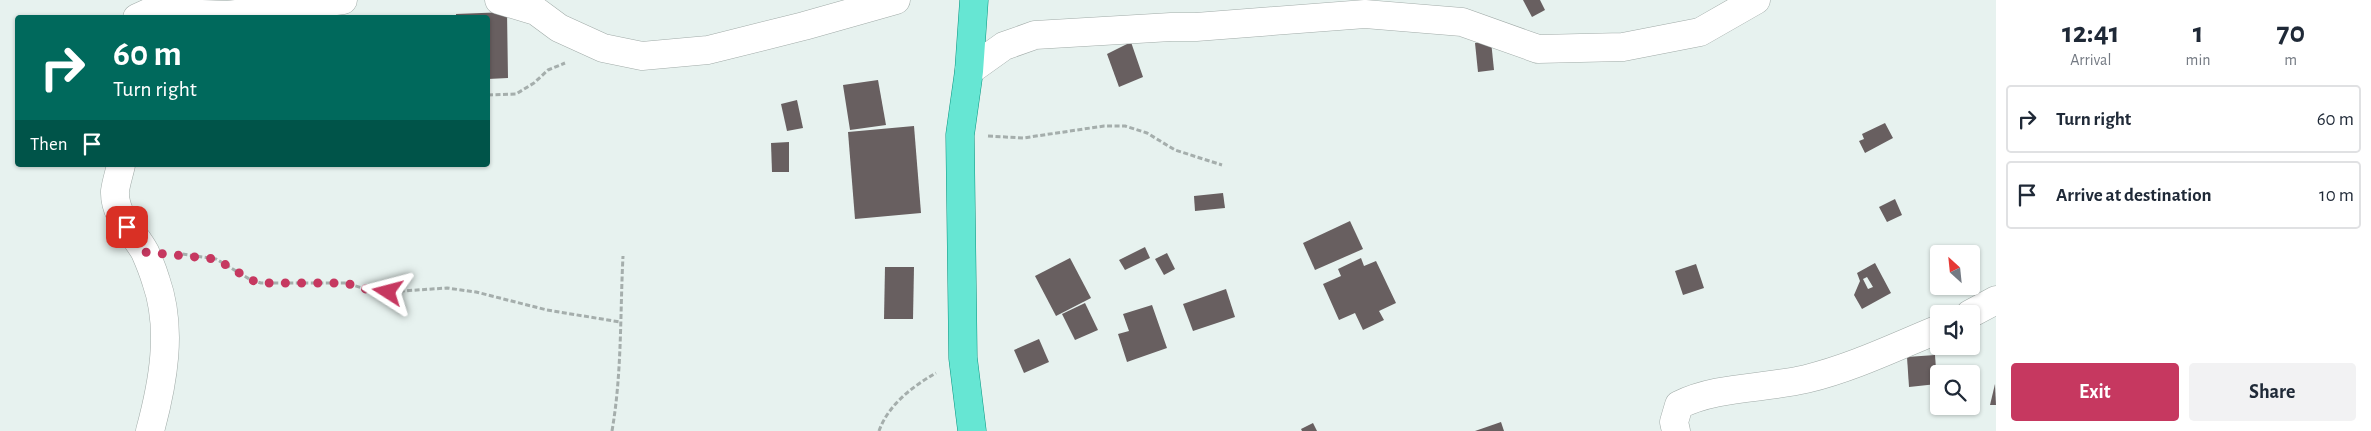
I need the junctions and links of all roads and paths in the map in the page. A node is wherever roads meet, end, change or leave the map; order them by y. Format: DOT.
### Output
graph roads {
  1 [pos="342,0"];
  2 [pos="500,0"];
  3 [pos="896,0"];
  4 [pos="974,0"];
  5 [pos="1756,0"];
  6 [pos="144,15"];
  7 [pos="228,15"];
  8 [pos="228,15"];
  9 [pos="603,48"];
  10 [pos="969,71"];
  11 [pos="490,95"];
  12 [pos="960,135"];
  13 [pos="1222,165"];
  14 [pos="121,167"];
  15 [pos="144,252"];
  16 [pos="623,256"];
  17 [pos="1996,300"];
  18 [pos="1980,309"];
  19 [pos="620,322"];
  20 [pos="1930,333"];
  21 [pos="963,358"];
  22 [pos="150,431"];
  23 [pos="612,431"];
  24 [pos="879,431"];
  25 [pos="972,431"];
  26 [pos="1676,431"];
  1 -- 7 [label="street"];
  2 -- 9 [label="street"];
  3 -- 9 [label="street"];
  4 -- 10 [label="main road"];
  5 -- 10 [label="street"];
  6 -- 8 [label="street"];
  9 -- 11 [label="path"];
  10 -- 12 [label="main road"];
  12 -- 13 [label="path"];
  12 -- 21 [label="main road"];
  14 -- 15 [label="street"];
  15 -- 19 [label="path"];
  15 -- 22 [label="street"];
  16 -- 19 [label="path"];
  17 -- 18 [label="street"];
  19 -- 23 [label="path"];
  20 -- 26 [label="street"];
  21 -- 24 [label="path"];
  21 -- 25 [label="main road"];
}
